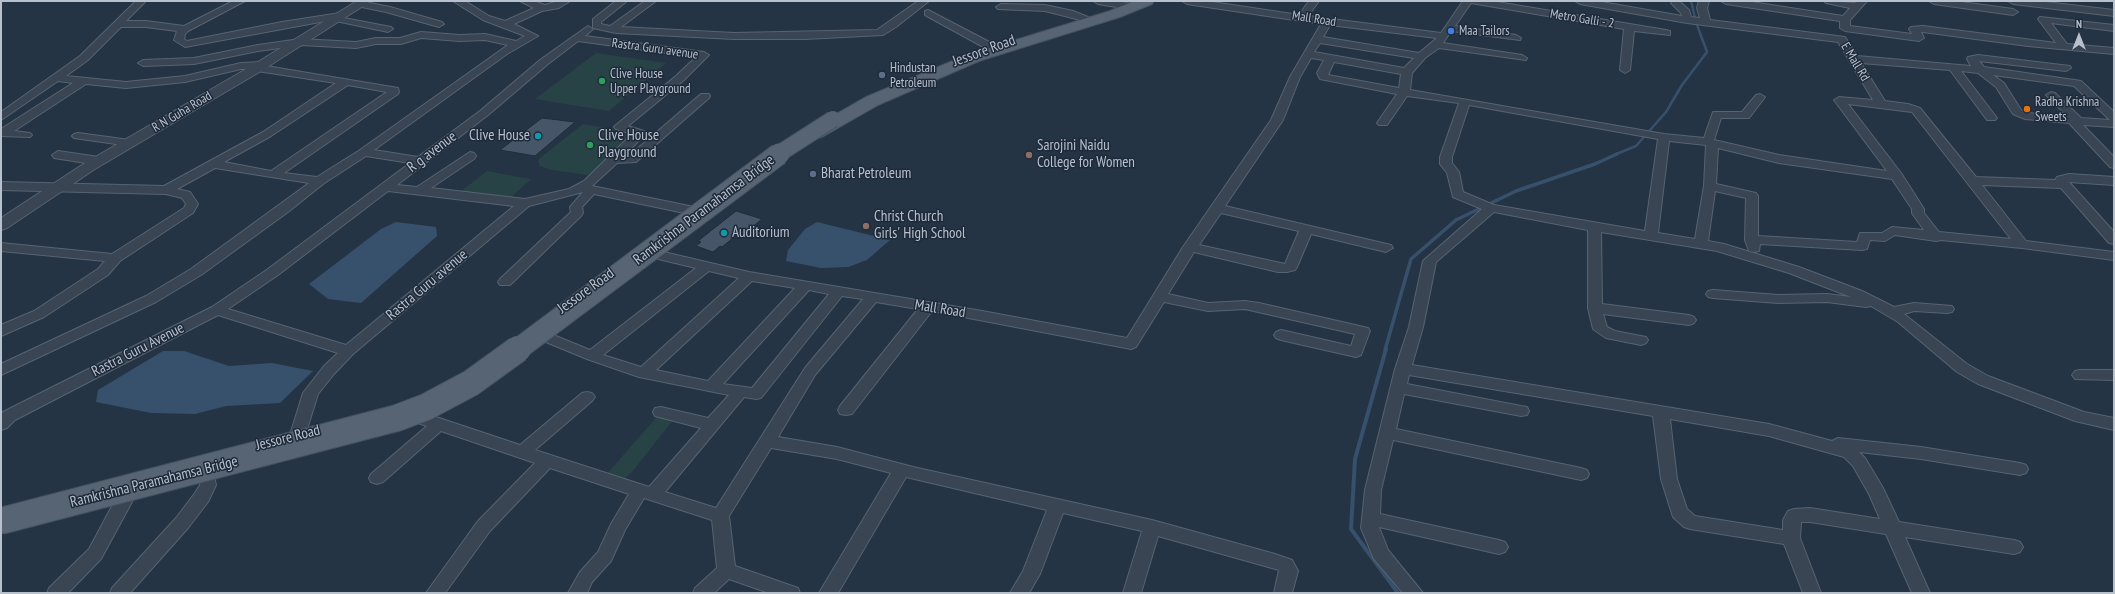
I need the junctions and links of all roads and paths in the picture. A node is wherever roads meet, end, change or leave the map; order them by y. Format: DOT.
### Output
graph roads {
  1 [pos="141,1"];
  2 [pos="240,1"];
  3 [pos="458,1"];
  4 [pos="525,1"];
  5 [pos="565,1"];
  6 [pos="622,1"];
  7 [pos="651,1"];
  8 [pos="924,1"];
  9 [pos="1098,1"];
  10 [pos="1187,1"];
  11 [pos="1272,1"];
  12 [pos="1314,1"];
  13 [pos="1454,1"];
  14 [pos="1580,1"];
  15 [pos="1664,1"];
  16 [pos="1704,1"];
  17 [pos="1726,1"];
  18 [pos="1829,1"];
  19 [pos="1934,1"];
  20 [pos="2013,1"];
  21 [pos="363,2"];
  22 [pos="1469,2"];
  23 [pos="1676,2"];
  24 [pos="1601,3"];
  25 [pos="1138,4"];
  26 [pos="1859,4"];
  27 [pos="1002,7"];
  28 [pos="544,8"];
  29 [pos="1262,11"];
  30 [pos="2013,12"];
  31 [pos="928,13"];
  32 [pos="2114,13"];
  33 [pos="338,17"];
  34 [pos="1302,18"];
  35 [pos="1088,19"];
  36 [pos="1684,20"];
  37 [pos="1327,22"];
  38 [pos="1706,22"];
  39 [pos="118,24"];
  40 [pos="439,24"];
  41 [pos="506,24"];
  42 [pos="1845,24"];
  43 [pos="1630,27"];
  44 [pos="2114,28"];
  45 [pos="186,29"];
  46 [pos="388,29"];
  47 [pos="588,29"];
  48 [pos="612,29"];
  49 [pos="1666,33"];
  50 [pos="1442,36"];
  51 [pos="576,38"];
  52 [pos="1516,38"];
  53 [pos="1316,39"];
  54 [pos="1841,39"];
  55 [pos="298,43"];
  56 [pos="518,44"];
  57 [pos="991,47"];
  58 [pos="2064,47"];
  59 [pos="2114,51"];
  60 [pos="1307,54"];
  61 [pos="1421,56"];
  62 [pos="1331,58"];
  63 [pos="1522,58"];
  64 [pos="1852,59"];
  65 [pos="143,63"];
  66 [pos="259,66"];
  67 [pos="2066,68"];
  68 [pos="1954,69"];
  69 [pos="1625,70"];
  70 [pos="1982,70"];
  71 [pos="1407,72"];
  72 [pos="57,78"];
  73 [pos="346,81"];
  74 [pos="82,82"];
  75 [pos="1404,92"];
  76 [pos="2051,94"];
  77 [pos="706,96"];
  78 [pos="1760,97"];
  79 [pos="1465,101"];
  80 [pos="1881,104"];
  81 [pos="848,110"];
  82 [pos="1,117"];
  83 [pos="1991,118"];
  84 [pos="2114,118"];
  85 [pos="2075,121"];
  86 [pos="1383,124"];
  87 [pos="2114,124"];
  88 [pos="1,133"];
  89 [pos="26,135"];
  90 [pos="78,136"];
  91 [pos="1659,136"];
  92 [pos="1710,142"];
  93 [pos="130,143"];
  94 [pos="364,152"];
  95 [pos="58,155"];
  96 [pos="470,156"];
  97 [pos="614,160"];
  98 [pos="99,161"];
  99 [pos="420,161"];
  100 [pos="213,164"];
  101 [pos="2114,164"];
  102 [pos="273,175"];
  103 [pos="1897,176"];
  104 [pos="319,181"];
  105 [pos="1971,181"];
  106 [pos="2114,181"];
  107 [pos="2064,184"];
  108 [pos="1,186"];
  109 [pos="60,186"];
  110 [pos="1710,186"];
  111 [pos="386,188"];
  112 [pos="586,189"];
  113 [pos="166,190"];
  114 [pos="418,192"];
  115 [pos="525,202"];
  116 [pos="1489,207"];
  117 [pos="1216,208"];
  118 [pos="694,211"];
  119 [pos="1,225"];
  120 [pos="1594,226"];
  121 [pos="1306,230"];
  122 [pos="1651,234"];
  123 [pos="1936,237"];
  124 [pos="1752,240"];
  125 [pos="2114,240"];
  126 [pos="1701,244"];
  127 [pos="2022,244"];
  128 [pos="1,247"];
  129 [pos="1190,247"];
  130 [pos="1386,248"];
  131 [pos="655,254"];
  132 [pos="1755,256"];
  133 [pos="2114,256"];
  134 [pos="115,258"];
  135 [pos="706,266"];
  136 [pos="273,272"];
  137 [pos="750,276"];
  138 [pos="505,282"];
  139 [pos="805,286"];
  140 [pos="838,292"];
  141 [pos="1713,294"];
  142 [pos="1160,297"];
  143 [pos="872,298"];
  144 [pos="1878,304"];
  145 [pos="928,306"];
  146 [pos="1595,308"];
  147 [pos="1947,309"];
  148 [pos="217,310"];
  149 [pos="1891,312"];
  150 [pos="1689,320"];
  151 [pos="1,331"];
  152 [pos="1281,335"];
  153 [pos="546,337"];
  154 [pos="1641,340"];
  155 [pos="348,351"];
  156 [pos="592,356"];
  157 [pos="1403,369"];
  158 [pos="1,370"];
  159 [pos="644,373"];
  160 [pos="2080,375"];
  161 [pos="2114,375"];
  162 [pos="711,387"];
  163 [pos="1398,388"];
  164 [pos="741,391"];
  165 [pos="587,397"];
  166 [pos="846,410"];
  167 [pos="1521,411"];
  168 [pos="1661,413"];
  169 [pos="669,414"];
  170 [pos="423,415"];
  171 [pos="1,424"];
  172 [pos="2114,424"];
  173 [pos="712,425"];
  174 [pos="1387,433"];
  175 [pos="298,435"];
  176 [pos="766,441"];
  177 [pos="1824,443"];
  178 [pos="523,452"];
  179 [pos="547,460"];
  180 [pos="2020,469"];
  181 [pos="902,470"];
  182 [pos="1580,474"];
  183 [pos="207,476"];
  184 [pos="377,478"];
  185 [pos="646,492"];
  186 [pos="125,498"];
  187 [pos="1057,505"];
  188 [pos="1,512"];
  189 [pos="720,516"];
  190 [pos="1370,518"];
  191 [pos="1,521"];
  192 [pos="1152,527"];
  193 [pos="1892,528"];
  194 [pos="1,531"];
  195 [pos="1791,538"];
  196 [pos="1499,547"];
  197 [pos="2014,547"];
  198 [pos="726,570"];
  199 [pos="56,593"];
  200 [pos="119,593"];
  201 [pos="434,593"];
  202 [pos="577,593"];
  203 [pos="702,593"];
  204 [pos="791,593"];
  205 [pos="828,593"];
  206 [pos="1019,593"];
  207 [pos="1132,593"];
  208 [pos="1283,593"];
  209 [pos="1414,593"];
  210 [pos="1812,593"];
  211 [pos="1921,593"];
  1 -- 39 [label="street"];
  2 -- 45 [label="street"];
  3 -- 41 [label="street"];
  4 -- 28 [label="street"];
  5 -- 28 [label="street"];
  6 -- 48 [label="street"];
  7 -- 48 [label="street"];
  8 -- 48 [label="street"];
  9 -- 25 [label="street"];
  10 -- 29 [label="street, Mall Road"];
  11 -- 29 [label="street"];
  12 -- 34 [label="street"];
  13 -- 22 [label="street, Metro Galli - 2"];
  14 -- 24 [label="street"];
  15 -- 23 [label="street"];
  16 -- 38 [label="street"];
  17 -- 42 [label="street"];
  18 -- 26 [label="street"];
  19 -- 30 [label="street"];
  20 -- 32 [label="street"];
  21 -- 33 [label="street, R N Guha Road"];
  21 -- 40 [label="street"];
  22 -- 43 [label="street, Metro Galli - 2"];
  22 -- 50 [label="street"];
  23 -- 36 [label="street"];
  24 -- 36 [label="street"];
  25 -- 35 [label="main road, Jessore Road"];
  25 -- 81 [label="main road, Jessore Road"];
  26 -- 42 [label="street, E Mall Rd"];
  27 -- 35 [label="street"];
  28 -- 41 [label="street"];
  29 -- 34 [label="street, Mall Road"];
  31 -- 57 [label="street"];
  33 -- 45 [label="street"];
  33 -- 46 [label="street"];
  33 -- 55 [label="street, R N Guha Road"];
  34 -- 37 [label="street, Mall Road"];
  35 -- 57 [label="main road, Jessore Road"];
  36 -- 38 [label="street"];
  37 -- 50 [label="street, Mall Road"];
  37 -- 53 [label="street, Mall Road"];
  38 -- 54 [label="street"];
  39 -- 45 [label="street"];
  39 -- 72 [label="street"];
  41 -- 56 [label="street"];
  42 -- 54 [label="street, E Mall Rd"];
  42 -- 58 [label="street"];
  43 -- 49 [label="street, Metro Galli - 2"];
  43 -- 69 [label="street"];
  44 -- 58 [label="street"];
  47 -- 51 [label="street, R g avenue"];
  50 -- 52 [label="street"];
  50 -- 61 [label="street"];
  50 -- 63 [label="street"];
  51 -- 97 [label="street, Rastra Guru avenue"];
  51 -- 99 [label="street, R g avenue"];
  53 -- 60 [label="street, Mall Road"];
  53 -- 61 [label="street"];
  54 -- 64 [label="street, E Mall Rd"];
  55 -- 56 [label="street"];
  55 -- 65 [label="street"];
  55 -- 66 [label="street, R N Guha Road"];
  56 -- 94 [label="street"];
  57 -- 81 [label="main road, Jessore Road"];
  58 -- 59 [label="street"];
  60 -- 62 [label="street"];
  60 -- 117 [label="street, Mall Road"];
  61 -- 71 [label="street"];
  62 -- 71 [label="street"];
  62 -- 75 [label="street"];
  64 -- 68 [label="street"];
  64 -- 80 [label="street, E Mall Rd"];
  66 -- 73 [label="street"];
  66 -- 74 [label="street"];
  66 -- 93 [label="street, R N Guha Road"];
  67 -- 70 [label="street"];
  68 -- 70 [label="street"];
  68 -- 83 [label="street"];
  70 -- 84 [label="street"];
  70 -- 85 [label="street"];
  71 -- 75 [label="street"];
  72 -- 74 [label="street"];
  72 -- 82 [label="street"];
  73 -- 100 [label="street"];
  73 -- 102 [label="street"];
  74 -- 88 [label="street"];
  75 -- 79 [label="street"];
  75 -- 86 [label="street"];
  76 -- 85 [label="street"];
  77 -- 97 [label="street"];
  78 -- 92 [label="street"];
  79 -- 91 [label="street"];
  79 -- 116 [label="street"];
  80 -- 103 [label="street"];
  80 -- 105 [label="street"];
  81 -- 118 [label="main road, Jessore Road"];
  81 -- 131 [label="main road, Jessore Road"];
  81 -- 191 [label="main road, Ramkrishna Paramahamsa Bridge, bridge"];
  85 -- 87 [label="street"];
  85 -- 101 [label="street"];
  88 -- 89 [label="street"];
  90 -- 93 [label="street"];
  91 -- 92 [label="street"];
  91 -- 122 [label="street"];
  92 -- 103 [label="street"];
  92 -- 110 [label="street"];
  93 -- 98 [label="street, R N Guha Road"];
  94 -- 99 [label="street"];
  94 -- 104 [label="street"];
  95 -- 98 [label="street"];
  96 -- 114 [label="street"];
  97 -- 112 [label="street, Rastra Guru avenue"];
  98 -- 109 [label="street, R N Guha Road"];
  99 -- 111 [label="street, R g avenue"];
  100 -- 102 [label="street"];
  100 -- 113 [label="street"];
  102 -- 104 [label="street"];
  103 -- 123 [label="street"];
  104 -- 158 [label="street"];
  105 -- 107 [label="street"];
  105 -- 127 [label="street"];
  106 -- 107 [label="street"];
  107 -- 125 [label="street"];
  108 -- 109 [label="street"];
  109 -- 113 [label="street"];
  109 -- 119 [label="street, R N Guha Road"];
  110 -- 124 [label="street"];
  110 -- 126 [label="street"];
  111 -- 114 [label="street, Rastra Guru avenue"];
  111 -- 136 [label="street, R g avenue"];
  112 -- 115 [label="street, Rastra Guru avenue"];
  112 -- 118 [label="street"];
  112 -- 138 [label="street"];
  113 -- 134 [label="street"];
  114 -- 115 [label="street, Rastra Guru avenue"];
  115 -- 155 [label="street, Rastra Guru avenue"];
  116 -- 120 [label="street"];
  116 -- 157 [label="street"];
  117 -- 121 [label="street"];
  117 -- 129 [label="street, Mall Road"];
  118 -- 170 [label="main road, Jessore Road"];
  120 -- 122 [label="street"];
  120 -- 146 [label="street"];
  121 -- 129 [label="street"];
  121 -- 130 [label="street"];
  122 -- 126 [label="street"];
  123 -- 124 [label="street"];
  123 -- 127 [label="street"];
  124 -- 132 [label="street"];
  126 -- 132 [label="street"];
  127 -- 133 [label="street"];
  128 -- 134 [label="street"];
  129 -- 142 [label="street, Mall Road"];
  131 -- 135 [label="street, Mall Road"];
  131 -- 153 [label="main road, Jessore Road"];
  132 -- 144 [label="street"];
  134 -- 151 [label="street"];
  135 -- 137 [label="street, Mall Road"];
  135 -- 156 [label="street"];
  136 -- 148 [label="street, Rastra Guru Avenue"];
  137 -- 139 [label="street, Mall Road"];
  137 -- 159 [label="street"];
  139 -- 140 [label="street, Mall Road"];
  139 -- 162 [label="street"];
  140 -- 143 [label="street, Mall Road"];
  140 -- 164 [label="street"];
  141 -- 144 [label="street"];
  142 -- 145 [label="street, Mall Road"];
  142 -- 152 [label="street"];
  143 -- 145 [label="street, Mall Road"];
  143 -- 176 [label="street"];
  144 -- 149 [label="street"];
  145 -- 166 [label="street"];
  146 -- 150 [label="street"];
  146 -- 154 [label="street"];
  147 -- 149 [label="street"];
  148 -- 155 [label="street"];
  148 -- 171 [label="street, Rastra Guru Avenue"];
  149 -- 172 [label="street"];
  153 -- 156 [label="street"];
  153 -- 170 [label="main road, Jessore Road"];
  155 -- 175 [label="street, Rastra Guru avenue"];
  156 -- 159 [label="street"];
  157 -- 163 [label="street"];
  157 -- 168 [label="street"];
  159 -- 162 [label="street"];
  160 -- 161 [label="street"];
  162 -- 164 [label="street"];
  163 -- 167 [label="street"];
  163 -- 174 [label="street"];
  164 -- 173 [label="street"];
  165 -- 178 [label="street"];
  168 -- 177 [label="street"];
  168 -- 195 [label="street"];
  169 -- 173 [label="street"];
  170 -- 175 [label="main road, Jessore Road"];
  170 -- 178 [label="street"];
  170 -- 183 [label="main road, Jessore Road"];
  170 -- 184 [label="street"];
  173 -- 185 [label="street"];
  174 -- 182 [label="street"];
  174 -- 190 [label="street"];
  175 -- 188 [label="main road, Jessore Road"];
  176 -- 181 [label="street"];
  176 -- 189 [label="street"];
  177 -- 180 [label="street"];
  177 -- 193 [label="street"];
  178 -- 179 [label="street"];
  179 -- 185 [label="street"];
  179 -- 201 [label="street"];
  181 -- 187 [label="street"];
  181 -- 205 [label="street"];
  183 -- 186 [label="main road, Jessore Road"];
  183 -- 200 [label="street"];
  185 -- 189 [label="street"];
  185 -- 202 [label="street"];
  186 -- 194 [label="main road, Jessore Road"];
  186 -- 199 [label="street"];
  187 -- 192 [label="street"];
  187 -- 206 [label="street"];
  189 -- 198 [label="street"];
  190 -- 196 [label="street"];
  190 -- 209 [label="street"];
  192 -- 207 [label="street"];
  192 -- 208 [label="street"];
  193 -- 195 [label="street"];
  193 -- 197 [label="street"];
  193 -- 211 [label="street"];
  195 -- 210 [label="street"];
  198 -- 203 [label="street"];
  198 -- 204 [label="street"];
}
